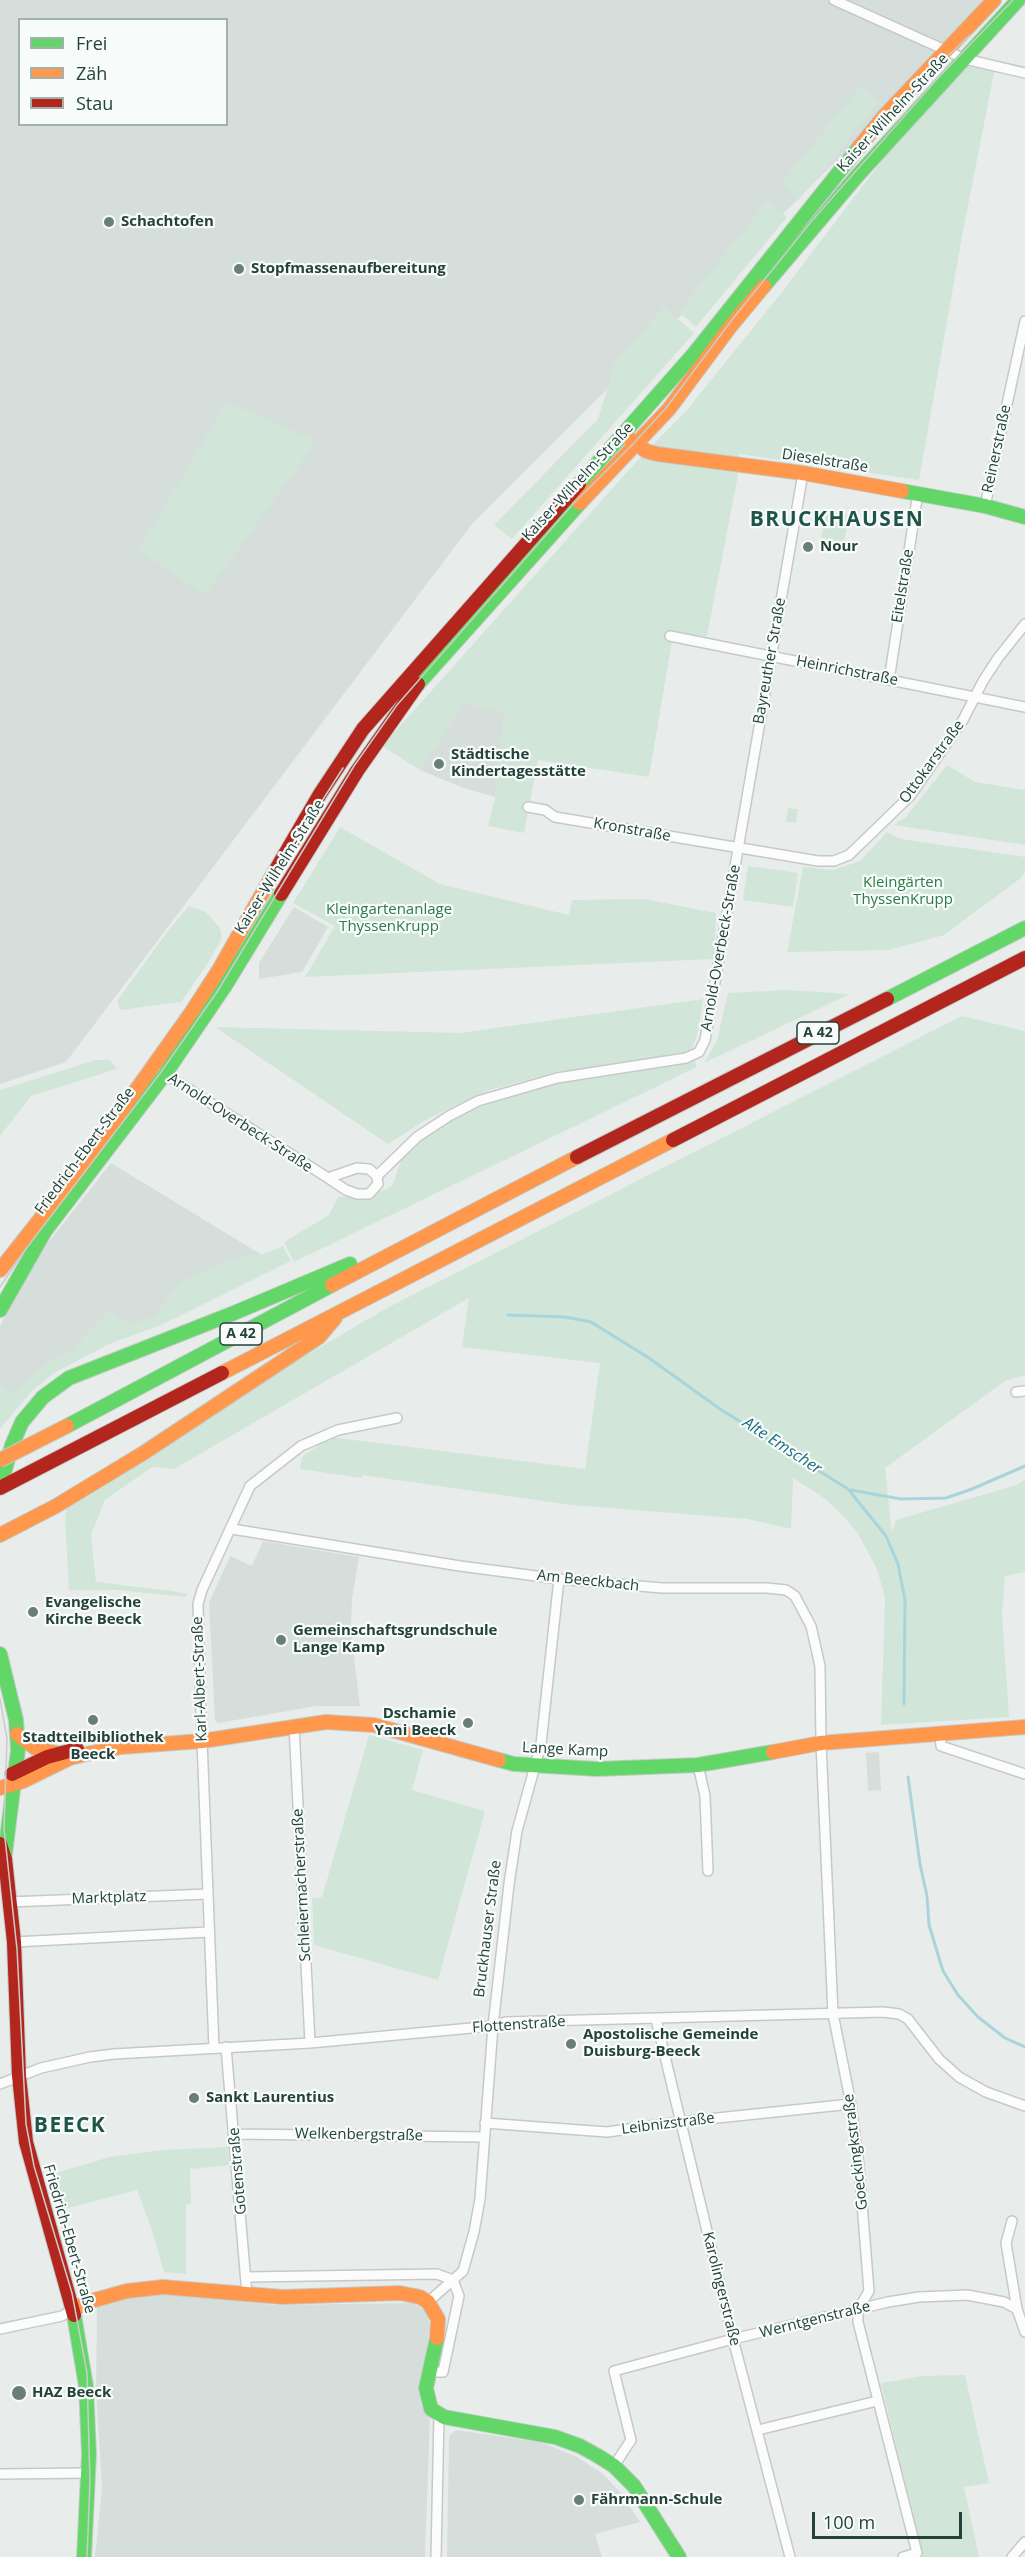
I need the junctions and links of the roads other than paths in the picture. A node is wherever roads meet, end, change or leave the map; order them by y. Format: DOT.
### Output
graph roads {
  1 [pos="834,0"];
  2 [pos="994,0"];
  3 [pos="1018,0"];
  4 [pos="945,50"];
  5 [pos="965,59"];
  6 [pos="1025,73"];
  7 [pos="1025,321"];
  8 [pos="624,434"];
  9 [pos="636,445"];
  10 [pos="803,473"];
  11 [pos="918,493"];
  12 [pos="985,506"];
  13 [pos="1025,517"];
  14 [pos="1025,624"];
  15 [pos="670,636"];
  16 [pos="771,656"];
  17 [pos="889,680"];
  18 [pos="975,697"];
  19 [pos="1025,707"];
  20 [pos="528,807"];
  21 [pos="738,848"];
  22 [pos="1025,928"];
  23 [pos="1025,958"];
  24 [pos="197,1015"];
  25 [pos="159,1070"];
  26 [pos="377,1176"];
  27 [pos="327,1178"];
  28 [pos="414,1242"];
  29 [pos="0,1270"];
  30 [pos="0,1310"];
  31 [pos="340,1311"];
  32 [pos="397,1418"];
  33 [pos="6,1448"];
  34 [pos="0,1460"];
  35 [pos="0,1488"];
  36 [pos="232,1529"];
  37 [pos="0,1535"];
  38 [pos="559,1579"];
  39 [pos="0,1654"];
  40 [pos="294,1726"];
  41 [pos="1025,1727"];
  42 [pos="17,1734"];
  43 [pos="940,1735"];
  44 [pos="202,1741"];
  45 [pos="821,1743"];
  46 [pos="121,1747"];
  47 [pos="59,1753"];
  48 [pos="698,1765"];
  49 [pos="537,1767"];
  50 [pos="1025,1774"];
  51 [pos="16,1777"];
  52 [pos="0,1783"];
  53 [pos="0,1788"];
  54 [pos="0,1844"];
  55 [pos="5,1859"];
  56 [pos="708,1871"];
  57 [pos="207,1894"];
  58 [pos="10,1902"];
  59 [pos="209,1932"];
  60 [pos="14,1942"];
  61 [pos="833,2014"];
  62 [pos="656,2019"];
  63 [pos="493,2026"];
  64 [pos="310,2043"];
  65 [pos="226,2047"];
  66 [pos="214,2048"];
  67 [pos="20,2076"];
  68 [pos="0,2084"];
  69 [pos="851,2104"];
  70 [pos="1025,2106"];
  71 [pos="679,2122"];
  72 [pos="485,2123"];
  73 [pos="235,2133"];
  74 [pos="484,2137"];
  75 [pos="1012,2221"];
  76 [pos="247,2277"];
  77 [pos="453,2280"];
  78 [pos="247,2295"];
  79 [pos="428,2302"];
  80 [pos="73,2309"];
  81 [pos="1017,2309"];
  82 [pos="858,2310"];
  83 [pos="0,2329"];
  84 [pos="1025,2332"];
  85 [pos="733,2339"];
  86 [pos="429,2372"];
  87 [pos="877,2401"];
  88 [pos="439,2415"];
  89 [pos="758,2430"];
  90 [pos="614,2466"];
  91 [pos="88,2473"];
  92 [pos="0,2474"];
  93 [pos="1025,2542"];
  94 [pos="84,2557"];
  95 [pos="436,2557"];
  96 [pos="679,2557"];
  97 [pos="790,2557"];
  98 [pos="903,2557"];
  99 [pos="1012,2557"];
  1 -- 4 [label="street"];
  2 -- 4 [label="main road, Kaiser-Wilhelm-Straße"];
  3 -- 5 [label="main road, Kaiser-Wilhelm-Straße"];
  4 -- 5 [label="street"];
  4 -- 8 [label="main road, Kaiser-Wilhelm-Straße"];
  5 -- 6 [label="street"];
  5 -- 9 [label="main road, Kaiser-Wilhelm-Straße"];
  7 -- 12 [label="street, Reinerstraße"];
  8 -- 9 [label="main road, Dieselstraße"];
  8 -- 24 [label="main road, Kaiser-Wilhelm-Straße"];
  9 -- 10 [label="main road, Dieselstraße"];
  9 -- 24 [label="main road, Kaiser-Wilhelm-Straße"];
  10 -- 11 [label="main road, Dieselstraße"];
  10 -- 16 [label="street, Bayreuther Straße"];
  11 -- 12 [label="main road, Dieselstraße"];
  11 -- 17 [label="street, Eitelstraße"];
  12 -- 13 [label="main road, Dieselstraße"];
  14 -- 18 [label="street, Ottokarstraße"];
  15 -- 16 [label="street, Heinrichstraße"];
  16 -- 17 [label="street, Heinrichstraße"];
  16 -- 21 [label="street, Bayreuther Straße"];
  17 -- 18 [label="street, Heinrichstraße"];
  18 -- 19 [label="street, Heinrichstraße"];
  18 -- 21 [label="street, Ottokarstraße"];
  20 -- 21 [label="street, Kronstraße"];
  21 -- 26 [label="street, Arnold-Overbeck-Straße"];
  22 -- 28 [label="main road, A 42"];
  23 -- 31 [label="main road, A 42"];
  24 -- 25 [label="main road, Friedrich-Ebert-Straße"];
  25 -- 27 [label="street, Arnold-Overbeck-Straße"];
  25 -- 29 [label="main road, Friedrich-Ebert-Straße"];
  25 -- 30 [label="main road, Friedrich-Ebert-Straße"];
  26 -- 27 [label="street, Arnold-Overbeck-Straße"];
  26 -- 27 [label="street, Arnold-Overbeck-Straße"];
  28 -- 33 [label="main road"];
  28 -- 34 [label="main road, A 42, bridge"];
  31 -- 35 [label="main road, A 42"];
  31 -- 37 [label="main road"];
  32 -- 36 [label="street, Karl-Albert-Straße"];
  33 -- 35 [label="main road"];
  36 -- 38 [label="street, Am Beeckbach"];
  36 -- 44 [label="street, Karl-Albert-Straße"];
  38 -- 45 [label="street, Am Beeckbach"];
  38 -- 49 [label="street, Bruckhauser Straße"];
  39 -- 42 [label="main road, Friedrich-Ebert-Straße"];
  40 -- 44 [label="main road, Lange Kamp"];
  40 -- 49 [label="main road, Lange Kamp"];
  40 -- 64 [label="street, Schleiermacherstraße"];
  41 -- 43 [label="main road, Lange Kamp"];
  42 -- 47 [label="main road"];
  42 -- 51 [label="main road, Friedrich-Ebert-Straße"];
  43 -- 45 [label="main road, Lange Kamp"];
  43 -- 50 [label="street"];
  44 -- 46 [label="main road, Lange Kamp"];
  44 -- 57 [label="street, Karl-Albert-Straße"];
  45 -- 48 [label="main road, Lange Kamp"];
  45 -- 61 [label="street, Goeckingkstraße"];
  46 -- 47 [label="main road, Lange Kamp"];
  46 -- 51 [label="main road, Lange Kamp"];
  47 -- 51 [label="main road, Lange Kamp"];
  48 -- 49 [label="main road, Lange Kamp"];
  48 -- 56 [label="street"];
  49 -- 63 [label="street, Bruckhauser Straße"];
  51 -- 52 [label="main road, Lange Kamp"];
  51 -- 53 [label="main road, Lange Kamp"];
  51 -- 55 [label="main road, Friedrich-Ebert-Straße"];
  54 -- 55 [label="main road, Friedrich-Ebert-Straße"];
  55 -- 58 [label="main road, Friedrich-Ebert-Straße"];
  57 -- 58 [label="street, Marktplatz"];
  57 -- 59 [label="street, Karl-Albert-Straße"];
  58 -- 60 [label="main road, Friedrich-Ebert-Straße"];
  59 -- 60 [label="street"];
  59 -- 66 [label="street, Karl-Albert-Straße"];
  60 -- 67 [label="main road, Friedrich-Ebert-Straße"];
  61 -- 62 [label="street, Flottenstraße"];
  61 -- 69 [label="street, Goeckingkstraße"];
  61 -- 70 [label="street, Flottenstraße"];
  62 -- 63 [label="street, Flottenstraße"];
  62 -- 71 [label="street, Karolingerstraße"];
  63 -- 64 [label="street, Flottenstraße"];
  63 -- 72 [label="street, Bruckhauser Straße"];
  64 -- 65 [label="street, Flottenstraße"];
  65 -- 66 [label="street, Flottenstraße"];
  65 -- 73 [label="street, Gotenstraße"];
  66 -- 67 [label="street, Flottenstraße"];
  67 -- 68 [label="street, Flottenstraße"];
  67 -- 80 [label="main road, Friedrich-Ebert-Straße"];
  69 -- 71 [label="street, Leibnizstraße"];
  69 -- 82 [label="street, Goeckingkstraße"];
  71 -- 72 [label="street, Leibnizstraße"];
  71 -- 85 [label="street, Karolingerstraße"];
  72 -- 74 [label="street, Bruckhauser Straße"];
  73 -- 74 [label="street, Welkenbergstraße"];
  73 -- 76 [label="street, Gotenstraße"];
  74 -- 77 [label="street, Bruckhauser Straße"];
  75 -- 81 [label="street"];
  76 -- 77 [label="street"];
  76 -- 78 [label="street, Gotenstraße"];
  77 -- 79 [label="street, Bruckhauser Straße"];
  77 -- 86 [label="street"];
  78 -- 79 [label="main road"];
  78 -- 80 [label="main road"];
  79 -- 86 [label="main road"];
  80 -- 83 [label="street"];
  80 -- 91 [label="main road, Friedrich-Ebert-Straße"];
  81 -- 82 [label="street, Werntgenstraße"];
  81 -- 84 [label="street"];
  82 -- 85 [label="street, Werntgenstraße"];
  82 -- 87 [label="street, Goeckingkstraße"];
  85 -- 89 [label="street, Karolingerstraße"];
  85 -- 90 [label="street, Werntgenstraße"];
  86 -- 88 [label="main road"];
  87 -- 89 [label="street"];
  87 -- 98 [label="street, Goeckingkstraße"];
  88 -- 90 [label="main road"];
  88 -- 95 [label="street"];
  89 -- 97 [label="street, Karolingerstraße"];
  90 -- 96 [label="main road"];
  91 -- 92 [label="street"];
  91 -- 94 [label="main road, Friedrich-Ebert-Straße"];
  93 -- 99 [label="street"];
}
